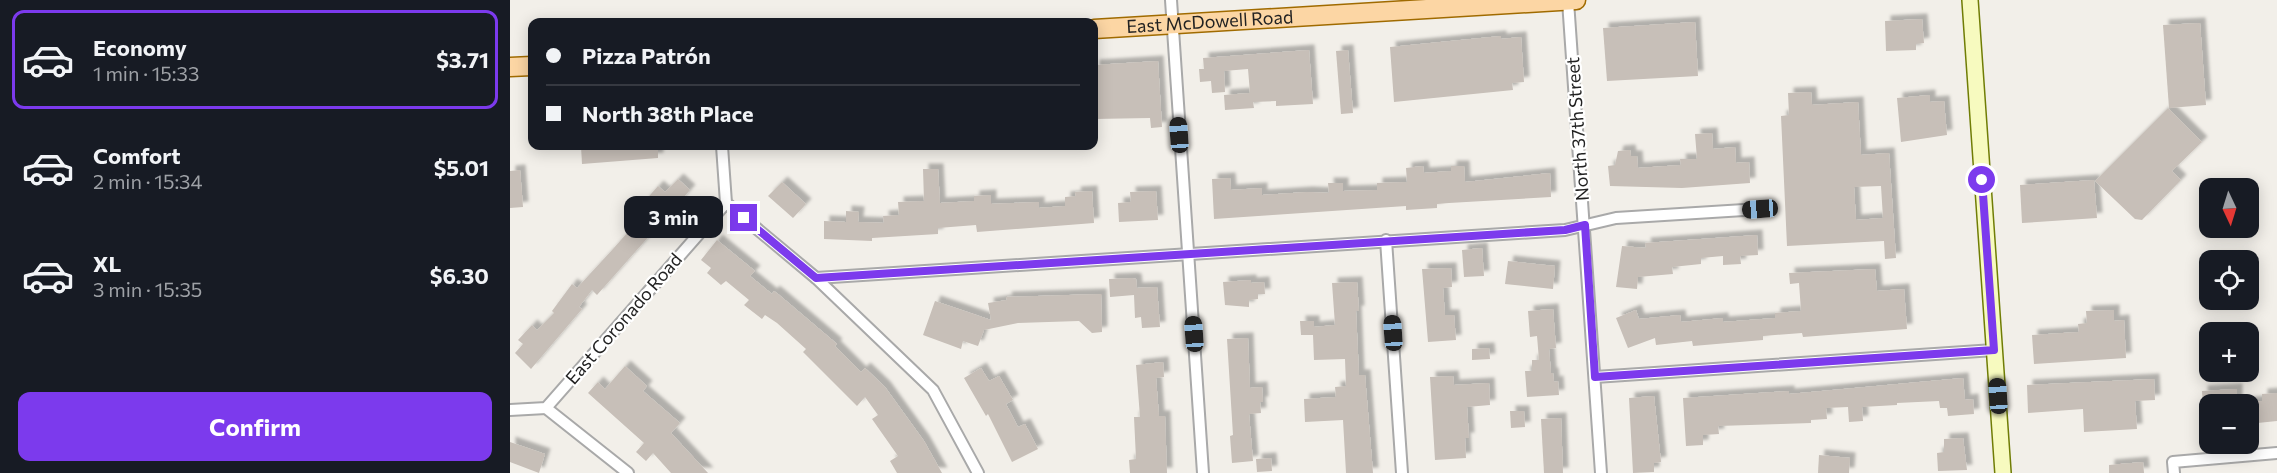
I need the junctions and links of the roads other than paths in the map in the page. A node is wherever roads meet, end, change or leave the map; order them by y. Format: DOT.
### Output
graph roads {
  1 [pos="1172,0"];
  2 [pos="1568,0"];
  3 [pos="1576,0"];
  4 [pos="1970,0"];
  5 [pos="1173,24"];
  6 [pos="1098,29"];
  7 [pos="528,66"];
  8 [pos="510,67"];
  9 [pos="722,150"];
  10 [pos="726,203"];
  11 [pos="1760,209"];
  12 [pos="1585,225"];
  13 [pos="1386,240"];
  14 [pos="1188,253"];
  15 [pos="816,278"];
  16 [pos="1994,350"];
  17 [pos="1595,377"];
  18 [pos="546,408"];
  19 [pos="510,410"];
  20 [pos="2277,453"];
  21 [pos="2173,468"];
  22 [pos="628,473"];
  23 [pos="978,473"];
  24 [pos="1203,473"];
  25 [pos="1402,473"];
  26 [pos="1601,473"];
  27 [pos="2003,473"];
  1 -- 5 [label="street"];
  2 -- 3 [label="main road, East McDowell Road"];
  2 -- 5 [label="main road, East McDowell Road"];
  2 -- 12 [label="street, North 37th Street"];
  4 -- 16 [label="main road"];
  5 -- 6 [label="main road, East McDowell Road"];
  5 -- 14 [label="street"];
  7 -- 8 [label="main road"];
  9 -- 10 [label="street"];
  10 -- 15 [label="street"];
  10 -- 18 [label="street, East Coronado Road"];
  11 -- 12 [label="street"];
  12 -- 13 [label="street"];
  12 -- 17 [label="street, North 37th Street"];
  13 -- 14 [label="street"];
  13 -- 25 [label="street"];
  14 -- 15 [label="street"];
  14 -- 24 [label="street"];
  15 -- 23 [label="street"];
  16 -- 17 [label="street"];
  16 -- 27 [label="main road"];
  17 -- 26 [label="street, North 37th Street"];
  18 -- 19 [label="street"];
  18 -- 22 [label="street"];
  20 -- 21 [label="street"];
}
